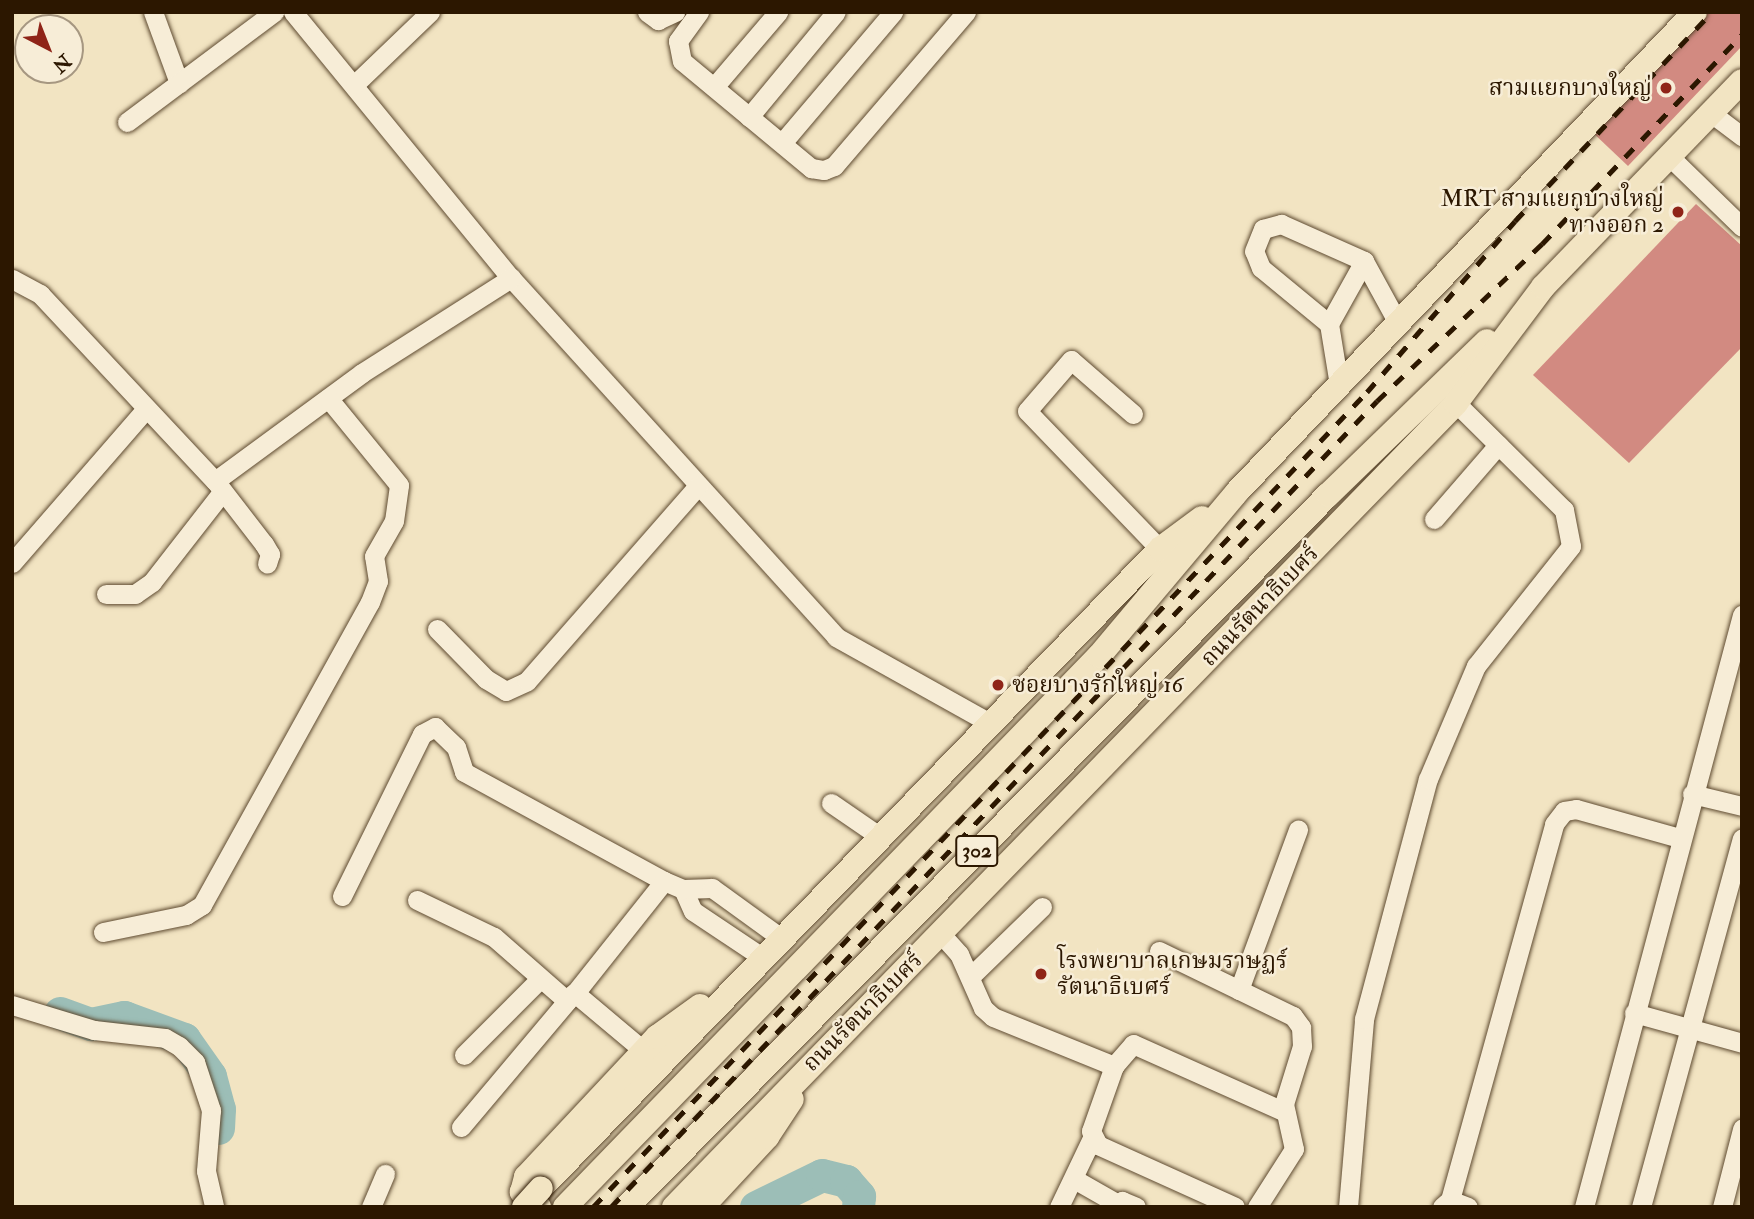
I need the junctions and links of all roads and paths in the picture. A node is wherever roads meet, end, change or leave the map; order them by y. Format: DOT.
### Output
graph roads {
  1 [pos="153,12"];
  2 [pos="274,12"];
  3 [pos="293,12"];
  4 [pos="430,12"];
  5 [pos="647,12"];
  6 [pos="675,12"];
  7 [pos="699,12"];
  8 [pos="778,12"];
  9 [pos="836,12"];
  10 [pos="892,12"];
  11 [pos="966,12"];
  12 [pos="1695,12"];
  13 [pos="1742,82"];
  14 [pos="179,83"];
  15 [pos="355,84"];
  16 [pos="714,88"];
  17 [pos="1712,113"];
  18 [pos="749,117"];
  19 [pos="127,122"];
  20 [pos="1742,136"];
  21 [pos="782,144"];
  22 [pos="1670,157"];
  23 [pos="1742,227"];
  24 [pos="1364,261"];
  25 [pos="511,278"];
  26 [pos="12,279"];
  27 [pos="1543,287"];
  28 [pos="1398,323"];
  29 [pos="1329,324"];
  30 [pos="1339,385"];
  31 [pos="328,398"];
  32 [pos="1456,403"];
  33 [pos="146,409"];
  34 [pos="1133,414"];
  35 [pos="1499,445"];
  36 [pos="218,486"];
  37 [pos="698,486"];
  38 [pos="1237,492"];
  39 [pos="1434,519"];
  40 [pos="1160,549"];
  41 [pos="12,564"];
  42 [pos="267,564"];
  43 [pos="106,594"];
  44 [pos="1742,615"];
  45 [pos="437,629"];
  46 [pos="990,723"];
  47 [pos="1692,794"];
  48 [pos="831,803"];
  49 [pos="1742,806"];
  50 [pos="1298,831"];
  51 [pos="879,836"];
  52 [pos="1679,838"];
  53 [pos="1742,839"];
  54 [pos="664,881"];
  55 [pos="683,889"];
  56 [pos="342,896"];
  57 [pos="417,900"];
  58 [pos="1042,907"];
  59 [pos="103,932"];
  60 [pos="941,934"];
  61 [pos="781,938"];
  62 [pos="1160,951"];
  63 [pos="757,963"];
  64 [pos="971,976"];
  65 [pos="540,979"];
  66 [pos="1239,990"];
  67 [pos="571,997"];
  68 [pos="12,1005"];
  69 [pos="1634,1013"];
  70 [pos="1690,1028"];
  71 [pos="1742,1043"];
  72 [pos="830,1044"];
  73 [pos="644,1051"];
  74 [pos="464,1055"];
  75 [pos="1114,1066"];
  76 [pos="1285,1112"];
  77 [pos="461,1127"];
  78 [pos="1742,1129"];
  79 [pos="1092,1138"];
  80 [pos="1736,1172"];
  81 [pos="384,1174"];
  82 [pos="1074,1179"];
  83 [pos="540,1198"];
  84 [pos="1453,1204"];
  85 [pos="1114,1205"];
  86 [pos="214,1207"];
  87 [pos="372,1207"];
  88 [pos="524,1207"];
  89 [pos="565,1207"];
  90 [pos="627,1207"];
  91 [pos="674,1207"];
  92 [pos="702,1207"];
  93 [pos="1059,1207"];
  94 [pos="1136,1207"];
  95 [pos="1235,1207"];
  96 [pos="1257,1207"];
  97 [pos="1348,1207"];
  98 [pos="1584,1207"];
  99 [pos="1641,1207"];
  100 [pos="1722,1207"];
  1 -- 14 [label="street"];
  2 -- 14 [label="street"];
  3 -- 15 [label="street"];
  4 -- 15 [label="street"];
  5 -- 6 [label="street"];
  7 -- 16 [label="street"];
  8 -- 16 [label="street"];
  9 -- 18 [label="street"];
  10 -- 21 [label="street"];
  11 -- 21 [label="street"];
  12 -- 28 [label="main road, 302"];
  13 -- 17 [label="main road, ถนนรัตนาธิเบศร์ / 302"];
  14 -- 19 [label="street"];
  15 -- 25 [label="street"];
  16 -- 18 [label="street"];
  17 -- 20 [label="street"];
  17 -- 22 [label="main road, ถนนรัตนาธิเบศร์ / 302"];
  18 -- 21 [label="street"];
  22 -- 23 [label="street"];
  22 -- 27 [label="main road, ถนนรัตนาธิเบศร์ / 302"];
  24 -- 28 [label="street"];
  24 -- 29 [label="street"];
  24 -- 29 [label="street"];
  25 -- 31 [label="street"];
  25 -- 37 [label="street"];
  26 -- 33 [label="street"];
  27 -- 32 [label="main road, ถนนรัตนาธิเบศร์ / 302"];
  27 -- 90 [label="main road, ถนนรัตนาธิเบศร์ / 302"];
  28 -- 30 [label="main road, 302"];
  29 -- 30 [label="street"];
  30 -- 38 [label="main road, 302"];
  31 -- 36 [label="street"];
  31 -- 59 [label="street"];
  32 -- 35 [label="street"];
  32 -- 60 [label="main road, ถนนรัตนาธิเบศร์ / 302"];
  33 -- 36 [label="street"];
  33 -- 41 [label="street"];
  34 -- 40 [label="street"];
  35 -- 39 [label="street"];
  35 -- 97 [label="street"];
  36 -- 42 [label="street"];
  36 -- 43 [label="street"];
  37 -- 45 [label="street"];
  37 -- 46 [label="street"];
  38 -- 40 [label="main road, 302"];
  38 -- 89 [label="main road, 302"];
  40 -- 46 [label="main road, 302"];
  44 -- 47 [label="street"];
  46 -- 51 [label="main road, 302"];
  47 -- 49 [label="street"];
  47 -- 52 [label="street"];
  48 -- 51 [label="street"];
  50 -- 66 [label="street"];
  51 -- 61 [label="main road, 302"];
  52 -- 69 [label="street"];
  52 -- 84 [label="street"];
  53 -- 70 [label="street"];
  54 -- 55 [label="street"];
  54 -- 56 [label="street"];
  54 -- 67 [label="street"];
  55 -- 61 [label="street"];
  55 -- 63 [label="street"];
  57 -- 65 [label="street"];
  58 -- 64 [label="street"];
  60 -- 64 [label="street"];
  60 -- 72 [label="main road, ถนนรัตนาธิเบศร์ / 302"];
  61 -- 63 [label="main road, 302"];
  62 -- 66 [label="street"];
  63 -- 73 [label="main road"];
  63 -- 83 [label="main road, 302"];
  64 -- 75 [label="street"];
  65 -- 67 [label="street"];
  65 -- 74 [label="street"];
  66 -- 76 [label="street"];
  67 -- 73 [label="street"];
  67 -- 77 [label="street"];
  68 -- 86 [label="street"];
  69 -- 70 [label="street"];
  69 -- 98 [label="street"];
  70 -- 71 [label="street"];
  70 -- 99 [label="street"];
  72 -- 91 [label="main road, ถนนรัตนาธิเบศร์ / 302"];
  72 -- 92 [label="main road"];
  73 -- 83 [label="main road"];
  75 -- 76 [label="street"];
  75 -- 79 [label="street"];
  76 -- 96 [label="street"];
  78 -- 80 [label="street"];
  79 -- 82 [label="street"];
  79 -- 95 [label="street"];
  80 -- 100 [label="street"];
  81 -- 87 [label="street"];
  82 -- 85 [label="street"];
  82 -- 93 [label="street"];
  83 -- 88 [label="main road, 302, bridge"];
  85 -- 94 [label="street"];
}
